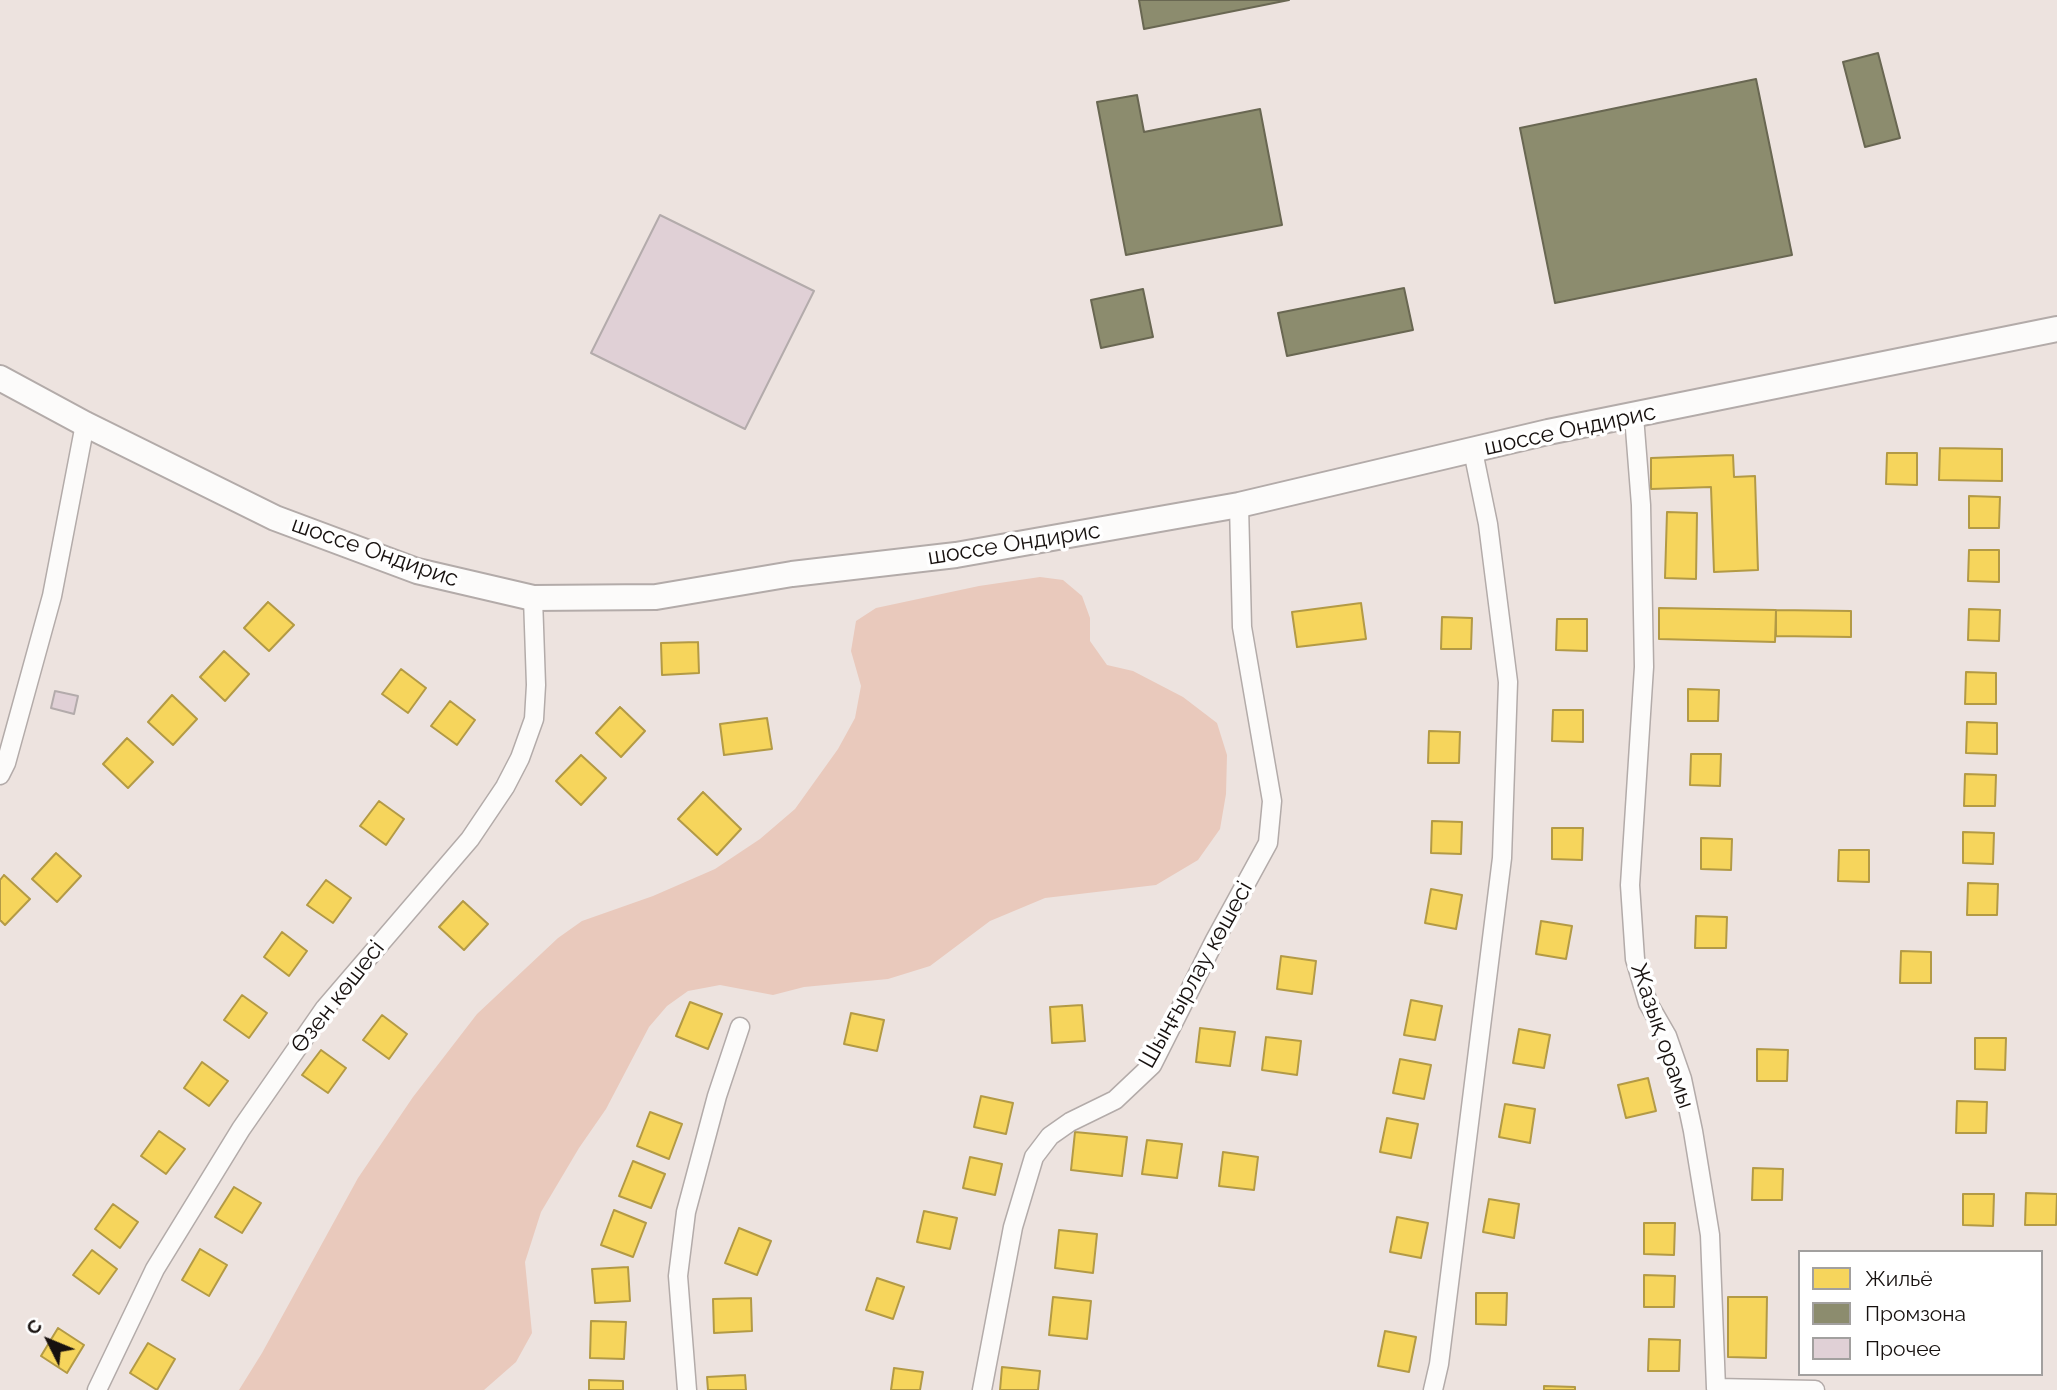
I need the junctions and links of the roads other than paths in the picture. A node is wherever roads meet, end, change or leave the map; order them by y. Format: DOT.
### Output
graph roads {
  1 [pos="2057,329"];
  2 [pos="0,378"];
  3 [pos="1634,416"];
  4 [pos="85,424"];
  5 [pos="1473,451"];
  6 [pos="1239,505"];
  7 [pos="533,598"];
  8 [pos="0,775"];
  9 [pos="740,1027"];
  10 [pos="1716,1389"];
  11 [pos="97,1390"];
  12 [pos="687,1390"];
  13 [pos="982,1390"];
  14 [pos="1433,1390"];
  15 [pos="1815,1390"];
  1 -- 3 [label="main road, шоссе Ондирис"];
  2 -- 4 [label="main road, шоссе Ондирис"];
  3 -- 5 [label="main road, шоссе Ондирис"];
  3 -- 10 [label="street, Жазық орамы"];
  4 -- 7 [label="main road, шоссе Ондирис"];
  4 -- 8 [label="street"];
  5 -- 6 [label="main road, шоссе Ондирис"];
  5 -- 14 [label="street"];
  6 -- 7 [label="main road, шоссе Ондирис"];
  6 -- 13 [label="street, Шыңғырлау көшесі"];
  7 -- 11 [label="street, Өзен көшесі"];
  9 -- 12 [label="street"];
  10 -- 15 [label="street, Жазық орамы"];
}
